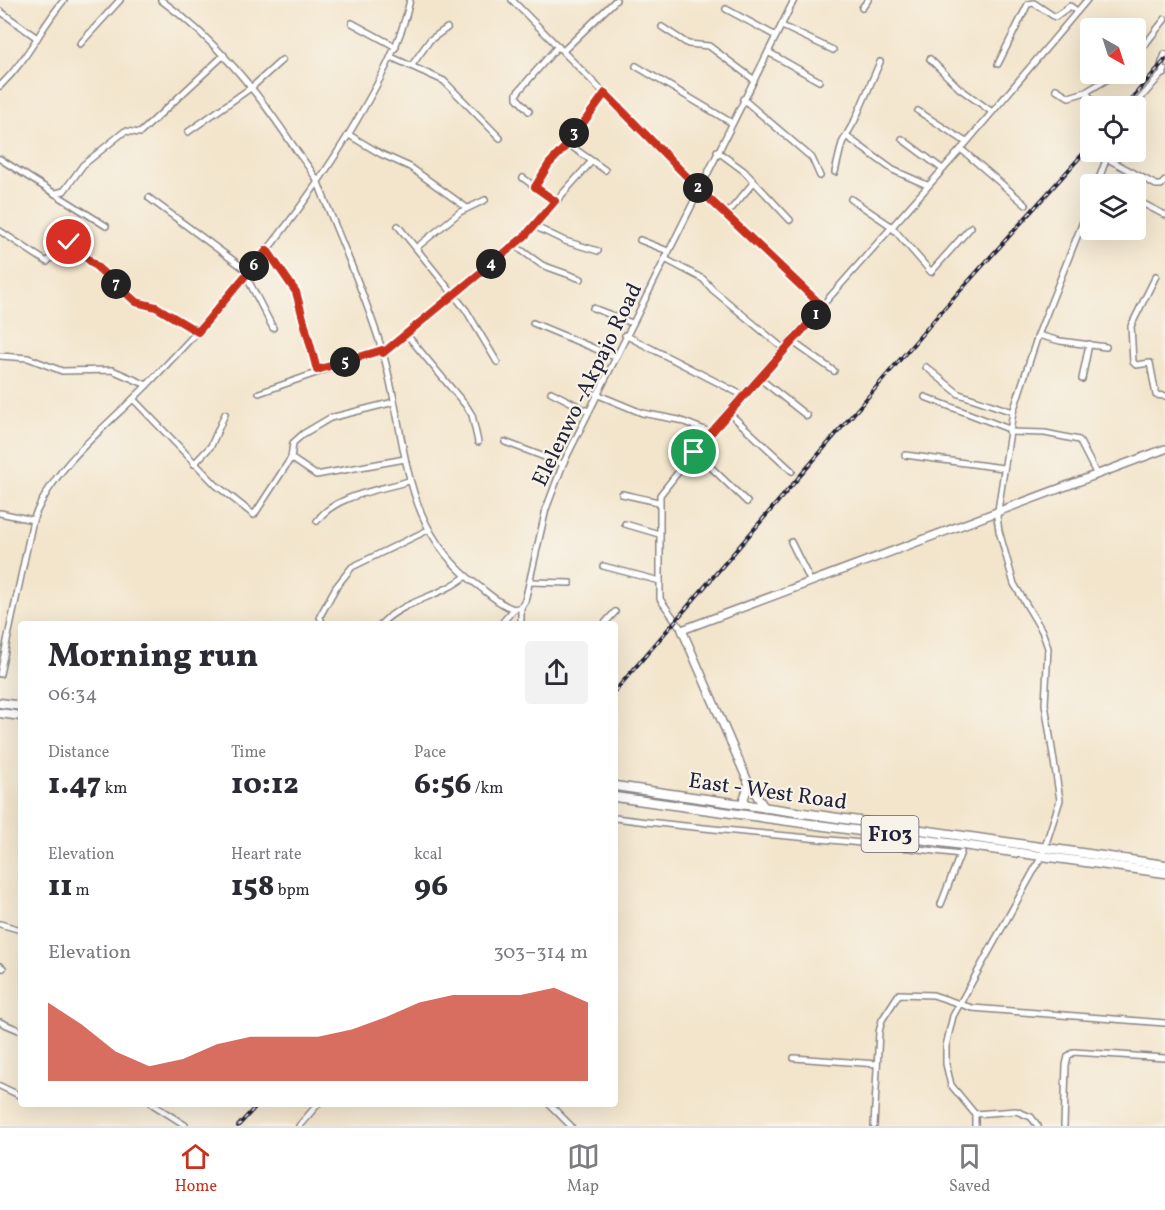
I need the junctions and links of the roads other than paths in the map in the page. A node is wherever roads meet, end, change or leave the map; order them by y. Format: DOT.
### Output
graph roads {
  1 [pos="64,0"];
  2 [pos="120,0"];
  3 [pos="161,0"];
  4 [pos="410,0"];
  5 [pos="512,0"];
  6 [pos="616,0"];
  7 [pos="794,0"];
  8 [pos="868,0"];
  9 [pos="1087,0"];
  10 [pos="862,8"];
  11 [pos="726,9"];
  12 [pos="0,11"];
  13 [pos="1077,11"];
  14 [pos="1165,19"];
  15 [pos="352,23"];
  16 [pos="782,26"];
  17 [pos="662,27"];
  18 [pos="447,28"];
  19 [pos="776,36"];
  20 [pos="37,38"];
  21 [pos="1146,43"];
  22 [pos="80,44"];
  23 [pos="558,46"];
  24 [pos="396,47"];
  25 [pos="833,50"];
  26 [pos="563,51"];
  27 [pos="768,52"];
  28 [pos="1165,54"];
  29 [pos="224,56"];
  30 [pos="391,57"];
  31 [pos="930,59"];
  32 [pos="282,60"];
  33 [pos="880,62"];
  34 [pos="998,64"];
  35 [pos="412,65"];
  36 [pos="636,66"];
  37 [pos="1164,73"];
  38 [pos="753,79"];
  39 [pos="819,81"];
  40 [pos="1099,84"];
  41 [pos="0,86"];
  42 [pos="252,87"];
  43 [pos="1056,89"];
  44 [pos="1086,92"];
  45 [pos="605,93"];
  46 [pos="1089,96"];
  47 [pos="1143,96"];
  48 [pos="743,99"];
  49 [pos="529,111"];
  50 [pos="918,111"];
  51 [pos="992,112"];
  52 [pos="732,123"];
  53 [pos="188,132"];
  54 [pos="349,135"];
  55 [pos="846,136"];
  56 [pos="500,138"];
  57 [pos="902,139"];
  58 [pos="966,141"];
  59 [pos="568,144"];
  60 [pos="961,149"];
  61 [pos="717,151"];
  62 [pos="0,159"];
  63 [pos="591,162"];
  64 [pos="1113,162"];
  65 [pos="941,168"];
  66 [pos="605,171"];
  67 [pos="835,172"];
  68 [pos="820,176"];
  69 [pos="523,178"];
  70 [pos="1165,181"];
  71 [pos="754,182"];
  72 [pos="318,183"];
  73 [pos="927,184"];
  74 [pos="535,187"];
  75 [pos="699,189"];
  76 [pos="56,193"];
  77 [pos="149,198"];
  78 [pos="851,199"];
  79 [pos="485,200"];
  80 [pos="555,201"];
  81 [pos="1026,205"];
  82 [pos="1146,205"];
  83 [pos="467,208"];
  84 [pos="727,214"];
  85 [pos="1165,215"];
  86 [pos="790,220"];
  87 [pos="106,226"];
  88 [pos="398,226"];
  89 [pos="534,226"];
  90 [pos="891,226"];
  91 [pos="971,227"];
  92 [pos="1080,229"];
  93 [pos="0,231"];
  94 [pos="640,240"];
  95 [pos="514,245"];
  96 [pos="416,248"];
  97 [pos="267,250"];
  98 [pos="598,251"];
  99 [pos="668,251"];
  100 [pos="665,259"];
  101 [pos="248,274"];
  102 [pos="1156,276"];
  103 [pos="581,279"];
  104 [pos="454,295"];
  105 [pos="823,307"];
  106 [pos="593,308"];
  107 [pos="533,323"];
  108 [pos="632,323"];
  109 [pos="273,328"];
  110 [pos="198,332"];
  111 [pos="407,335"];
  112 [pos="625,335"];
  113 [pos="1038,335"];
  114 [pos="792,342"];
  115 [pos="1089,344"];
  116 [pos="1106,346"];
  117 [pos="785,350"];
  118 [pos="383,352"];
  119 [pos="0,356"];
  120 [pos="615,357"];
  121 [pos="497,362"];
  122 [pos="926,367"];
  123 [pos="317,370"];
  124 [pos="834,371"];
  125 [pos="759,378"];
  126 [pos="1082,379"];
  127 [pos="147,385"];
  128 [pos="551,392"];
  129 [pos="259,393"];
  130 [pos="596,394"];
  131 [pos="744,396"];
  132 [pos="1165,396"];
  133 [pos="924,398"];
  134 [pos="134,399"];
  135 [pos="394,402"];
  136 [pos="588,411"];
  137 [pos="728,412"];
  138 [pos="1013,412"];
  139 [pos="225,414"];
  140 [pos="807,416"];
  141 [pos="1009,430"];
  142 [pos="710,432"];
  143 [pos="478,442"];
  144 [pos="505,442"];
  145 [pos="1165,449"];
  146 [pos="694,452"];
  147 [pos="905,455"];
  148 [pos="291,458"];
  149 [pos="405,459"];
  150 [pos="194,464"];
  151 [pos="563,464"];
  152 [pos="1003,468"];
  153 [pos="792,471"];
  154 [pos="1096,473"];
  155 [pos="410,482"];
  156 [pos="622,494"];
  157 [pos="658,502"];
  158 [pos="747,502"];
  159 [pos="998,510"];
  160 [pos="0,513"];
  161 [pos="33,520"];
  162 [pos="317,521"];
  163 [pos="625,524"];
  164 [pos="428,530"];
  165 [pos="659,534"];
  166 [pos="791,542"];
  167 [pos="603,566"];
  168 [pos="465,576"];
  169 [pos="660,581"];
  170 [pos="530,582"];
  171 [pos="811,582"];
  172 [pos="570,583"];
  173 [pos="521,607"];
  174 [pos="514,609"];
  175 [pos="615,612"];
  176 [pos="322,621"];
  177 [pos="385,621"];
  178 [pos="504,621"];
  179 [pos="521,621"];
  180 [pos="607,621"];
  181 [pos="682,630"];
  182 [pos="0,674"];
  183 [pos="0,703"];
  184 [pos="18,706"];
  185 [pos="0,713"];
  186 [pos="18,716"];
  187 [pos="749,784"];
  188 [pos="618,786"];
  189 [pos="618,797"];
  190 [pos="742,804"];
  191 [pos="765,808"];
  192 [pos="618,818"];
  193 [pos="867,831"];
  194 [pos="866,842"];
  195 [pos="964,844"];
  196 [pos="1045,846"];
  197 [pos="960,854"];
  198 [pos="1042,856"];
  199 [pos="1165,865"];
  200 [pos="1165,873"];
  201 [pos="941,904"];
  202 [pos="0,924"];
  203 [pos="18,929"];
  204 [pos="958,1005"];
  205 [pos="0,1022"];
  206 [pos="1165,1023"];
  207 [pos="18,1030"];
  208 [pos="794,1058"];
  209 [pos="1165,1058"];
  210 [pos="877,1064"];
  211 [pos="0,1086"];
  212 [pos="18,1095"];
  213 [pos="157,1107"];
  214 [pos="315,1107"];
  215 [pos="552,1107"];
  216 [pos="975,1114"];
  217 [pos="184,1125"];
  218 [pos="299,1126"];
  219 [pos="571,1126"];
  220 [pos="874,1126"];
  221 [pos="975,1126"];
  222 [pos="1038,1126"];
  223 [pos="1064,1126"];
  1 -- 20 [label="street"];
  2 -- 22 [label="street"];
  3 -- 29 [label="street"];
  4 -- 24 [label="street"];
  5 -- 23 [label="street"];
  6 -- 26 [label="street"];
  7 -- 16 [label="street, Elelenwo -Akpajo Road"];
  8 -- 10 [label="street"];
  9 -- 13 [label="street"];
  11 -- 19 [label="street"];
  12 -- 20 [label="street"];
  13 -- 34 [label="street"];
  13 -- 51 [label="street"];
  14 -- 21 [label="street"];
  15 -- 24 [label="street"];
  16 -- 19 [label="street, Elelenwo -Akpajo Road"];
  16 -- 25 [label="street"];
  17 -- 38 [label="street"];
  18 -- 35 [label="street"];
  19 -- 27 [label="street, Elelenwo -Akpajo Road"];
  20 -- 41 [label="street"];
  23 -- 26 [label="street"];
  23 -- 49 [label="street"];
  24 -- 30 [label="street"];
  26 -- 45 [label="street"];
  27 -- 38 [label="street, Elelenwo -Akpajo Road"];
  27 -- 39 [label="street"];
  28 -- 37 [label="street"];
  29 -- 42 [label="street"];
  29 -- 76 [label="street"];
  30 -- 35 [label="street"];
  30 -- 54 [label="street"];
  31 -- 51 [label="street"];
  32 -- 42 [label="street"];
  33 -- 55 [label="street"];
  35 -- 56 [label="street"];
  36 -- 52 [label="street"];
  37 -- 47 [label="street"];
  38 -- 48 [label="street, Elelenwo -Akpajo Road"];
  40 -- 44 [label="street"];
  42 -- 53 [label="street"];
  42 -- 72 [label="street"];
  43 -- 44 [label="street"];
  44 -- 46 [label="street"];
  45 -- 59 [label="street"];
  45 -- 75 [label="street"];
  48 -- 52 [label="street, Elelenwo -Akpajo Road"];
  48 -- 68 [label="street"];
  50 -- 58 [label="street"];
  51 -- 58 [label="street"];
  52 -- 61 [label="street, Elelenwo -Akpajo Road"];
  54 -- 72 [label="street"];
  54 -- 83 [label="street"];
  55 -- 67 [label="street"];
  55 -- 73 [label="street"];
  57 -- 65 [label="street"];
  58 -- 60 [label="street"];
  59 -- 63 [label="street"];
  59 -- 74 [label="street"];
  60 -- 65 [label="street"];
  60 -- 81 [label="street"];
  61 -- 71 [label="street"];
  61 -- 75 [label="street, Elelenwo -Akpajo Road"];
  62 -- 76 [label="street"];
  63 -- 66 [label="street"];
  63 -- 80 [label="street"];
  64 -- 70 [label="street"];
  65 -- 73 [label="street"];
  69 -- 74 [label="street"];
  71 -- 84 [label="street"];
  71 -- 86 [label="street"];
  72 -- 97 [label="street"];
  72 -- 118 [label="street"];
  73 -- 90 [label="street"];
  74 -- 80 [label="street"];
  75 -- 84 [label="street"];
  75 -- 99 [label="street, Elelenwo -Akpajo Road"];
  76 -- 87 [label="street"];
  77 -- 101 [label="street"];
  78 -- 90 [label="street"];
  79 -- 83 [label="street"];
  80 -- 89 [label="street"];
  82 -- 85 [label="street"];
  83 -- 96 [label="street"];
  84 -- 105 [label="street"];
  88 -- 96 [label="street"];
  89 -- 95 [label="street"];
  89 -- 98 [label="street"];
  90 -- 91 [label="street"];
  90 -- 105 [label="street"];
  92 -- 113 [label="street"];
  93 -- 110 [label="street"];
  94 -- 99 [label="street"];
  95 -- 103 [label="street"];
  95 -- 104 [label="street"];
  96 -- 104 [label="street"];
  97 -- 101 [label="street"];
  97 -- 123 [label="street"];
  99 -- 100 [label="street, Elelenwo -Akpajo Road"];
  100 -- 108 [label="street, Elelenwo -Akpajo Road"];
  100 -- 117 [label="street"];
  101 -- 109 [label="street"];
  101 -- 110 [label="street"];
  102 -- 132 [label="street"];
  104 -- 111 [label="street"];
  104 -- 121 [label="street"];
  105 -- 114 [label="street"];
  106 -- 108 [label="street"];
  107 -- 120 [label="street"];
  108 -- 112 [label="street, Elelenwo -Akpajo Road"];
  110 -- 127 [label="street"];
  111 -- 118 [label="street"];
  111 -- 143 [label="street"];
  112 -- 120 [label="street, Elelenwo -Akpajo Road"];
  112 -- 131 [label="street"];
  113 -- 115 [label="street"];
  113 -- 138 [label="street"];
  114 -- 117 [label="street"];
  114 -- 124 [label="street"];
  115 -- 116 [label="street"];
  115 -- 126 [label="street"];
  117 -- 125 [label="street"];
  118 -- 123 [label="street"];
  118 -- 135 [label="street"];
  119 -- 127 [label="street"];
  120 -- 130 [label="street, Elelenwo -Akpajo Road"];
  122 -- 138 [label="street"];
  123 -- 129 [label="street"];
  125 -- 131 [label="street"];
  125 -- 140 [label="street"];
  127 -- 134 [label="street"];
  128 -- 136 [label="street"];
  130 -- 136 [label="street, Elelenwo -Akpajo Road"];
  130 -- 142 [label="street"];
  131 -- 137 [label="street"];
  133 -- 141 [label="street"];
  134 -- 150 [label="street"];
  134 -- 161 [label="street"];
  135 -- 148 [label="street"];
  135 -- 149 [label="street"];
  136 -- 151 [label="street, Elelenwo -Akpajo Road"];
  137 -- 142 [label="street"];
  137 -- 153 [label="street"];
  138 -- 141 [label="street"];
  139 -- 150 [label="street"];
  141 -- 152 [label="street"];
  141 -- 154 [label="street"];
  142 -- 146 [label="street"];
  144 -- 151 [label="street"];
  145 -- 154 [label="street"];
  146 -- 157 [label="street"];
  146 -- 158 [label="street"];
  147 -- 152 [label="street"];
  148 -- 149 [label="street"];
  148 -- 150 [label="street"];
  149 -- 155 [label="street"];
  151 -- 170 [label="street, Elelenwo -Akpajo Road"];
  152 -- 159 [label="street"];
  154 -- 159 [label="street"];
  155 -- 162 [label="street"];
  155 -- 164 [label="street"];
  156 -- 157 [label="street"];
  157 -- 165 [label="street"];
  159 -- 171 [label="street"];
  159 -- 196 [label="street"];
  160 -- 161 [label="street"];
  161 -- 182 [label="street"];
  163 -- 165 [label="street"];
  164 -- 168 [label="street"];
  164 -- 176 [label="street"];
  165 -- 169 [label="street"];
  166 -- 171 [label="street"];
  167 -- 169 [label="street"];
  168 -- 174 [label="street"];
  168 -- 177 [label="street"];
  169 -- 181 [label="street"];
  170 -- 172 [label="street"];
  170 -- 173 [label="street, Elelenwo -Akpajo Road"];
  171 -- 181 [label="street"];
  173 -- 174 [label="street"];
  173 -- 179 [label="street, Elelenwo -Akpajo Road"];
  174 -- 178 [label="street"];
  175 -- 180 [label="street"];
  181 -- 187 [label="street"];
  183 -- 184 [label="main road"];
  185 -- 186 [label="main road"];
  187 -- 190 [label="street"];
  187 -- 191 [label="street"];
  188 -- 190 [label="main road, East - West Road / F103"];
  189 -- 193 [label="main road, East - West Road / F103"];
  190 -- 191 [label="main road, East - West Road / F103"];
  191 -- 196 [label="main road, East - West Road / F103"];
  192 -- 194 [label="street"];
  193 -- 194 [label="street"];
  193 -- 195 [label="main road, East - West Road / F103"];
  194 -- 197 [label="street"];
  195 -- 197 [label="street"];
  195 -- 198 [label="main road, East - West Road / F103"];
  196 -- 198 [label="street"];
  196 -- 199 [label="main road, East - West Road / F103"];
  197 -- 201 [label="street"];
  198 -- 200 [label="main road, East - West Road / F103"];
  198 -- 204 [label="street"];
  202 -- 203 [label="street"];
  204 -- 206 [label="street"];
  204 -- 210 [label="street"];
  204 -- 216 [label="street"];
  205 -- 207 [label="street"];
  208 -- 210 [label="street"];
  209 -- 223 [label="street"];
  210 -- 220 [label="street"];
  211 -- 212 [label="street"];
  213 -- 217 [label="street"];
  214 -- 218 [label="street"];
  215 -- 219 [label="street"];
  216 -- 221 [label="street"];
  216 -- 222 [label="street"];
}
